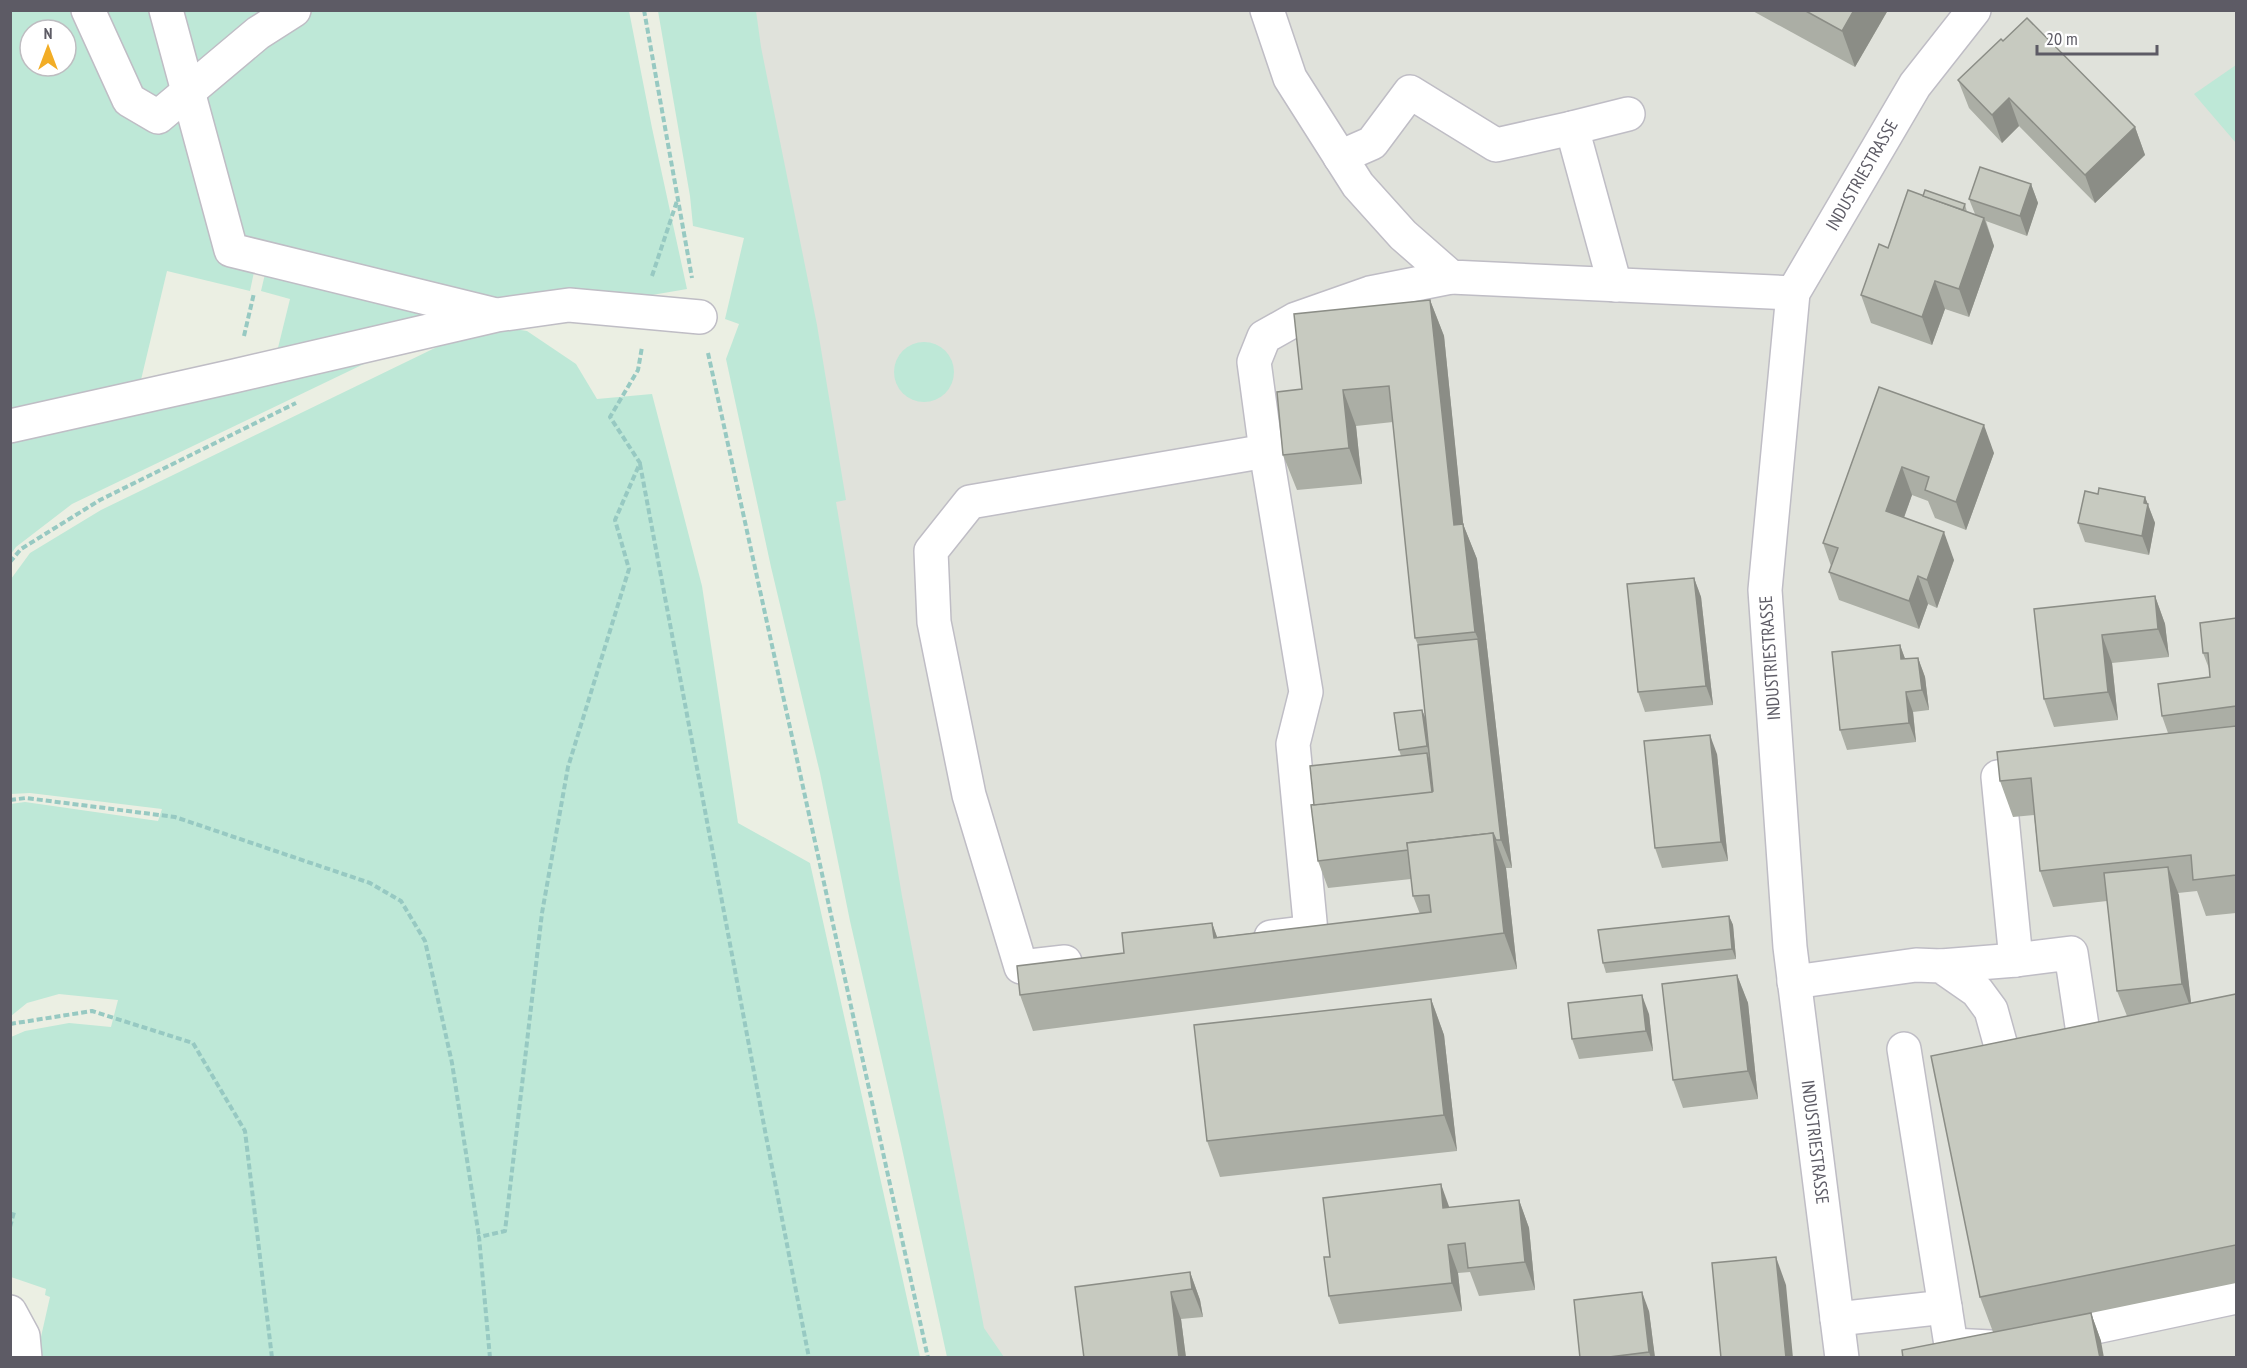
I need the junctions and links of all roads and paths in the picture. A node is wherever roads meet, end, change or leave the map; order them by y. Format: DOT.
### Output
graph roads {
  1 [pos="88,10"];
  2 [pos="166,10"];
  3 [pos="294,10"];
  4 [pos="644,10"];
  5 [pos="1267,10"];
  6 [pos="1974,10"];
  7 [pos="188,92"];
  8 [pos="1628,114"];
  9 [pos="1572,128"];
  10 [pos="1340,157"];
  11 [pos="678,198"];
  12 [pos="1451,277"];
  13 [pos="256,285"];
  14 [pos="1615,285"];
  15 [pos="1793,293"];
  16 [pos="640,311"];
  17 [pos="497,315"];
  18 [pos="700,317"];
  19 [pos="245,330"];
  20 [pos="300,401"];
  21 [pos="10,426"];
  22 [pos="1266,451"];
  23 [pos="640,463"];
  24 [pos="10,562"];
  25 [pos="2070,769"];
  26 [pos="10,800"];
  27 [pos="1241,940"];
  28 [pos="1090,958"];
  29 [pos="2016,960"];
  30 [pos="1941,966"];
  31 [pos="1794,982"];
  32 [pos="10,1024"];
  33 [pos="2143,1036"];
  34 [pos="1904,1049"];
  35 [pos="2004,1057"];
  36 [pos="14,1212"];
  37 [pos="10,1227"];
  38 [pos="479,1237"];
  39 [pos="2236,1298"];
  40 [pos="1945,1307"];
  41 [pos="10,1312"];
  42 [pos="1837,1319"];
  43 [pos="25,1358"];
  44 [pos="272,1358"];
  45 [pos="490,1358"];
  46 [pos="810,1358"];
  47 [pos="928,1358"];
  48 [pos="1842,1358"];
  1 -- 7 [label="street"];
  2 -- 7 [label="street"];
  3 -- 7 [label="street"];
  4 -- 11 [label="path"];
  5 -- 10 [label="street"];
  6 -- 15 [label="street, INDUSTRIESTRASSE"];
  7 -- 17 [label="street"];
  8 -- 9 [label="street"];
  9 -- 10 [label="street"];
  9 -- 14 [label="street"];
  10 -- 12 [label="street"];
  11 -- 16 [label="path"];
  11 -- 18 [label="path"];
  12 -- 14 [label="street"];
  12 -- 22 [label="street"];
  13 -- 19 [label="path"];
  14 -- 15 [label="street"];
  15 -- 31 [label="street, INDUSTRIESTRASSE"];
  16 -- 17 [label="street"];
  16 -- 18 [label="street"];
  16 -- 23 [label="path"];
  17 -- 21 [label="street"];
  18 -- 47 [label="path"];
  20 -- 24 [label="path"];
  22 -- 27 [label="street"];
  22 -- 28 [label="street"];
  23 -- 38 [label="path"];
  23 -- 46 [label="path"];
  25 -- 29 [label="street"];
  26 -- 38 [label="path"];
  29 -- 30 [label="street"];
  29 -- 33 [label="street"];
  30 -- 31 [label="street"];
  30 -- 35 [label="street"];
  31 -- 42 [label="street, INDUSTRIESTRASSE"];
  32 -- 44 [label="path"];
  34 -- 40 [label="street"];
  36 -- 37 [label="path"];
  38 -- 45 [label="path"];
  39 -- 40 [label="street"];
  40 -- 42 [label="street"];
  41 -- 43 [label="street"];
  42 -- 48 [label="street, INDUSTRIESTRASSE"];
}
